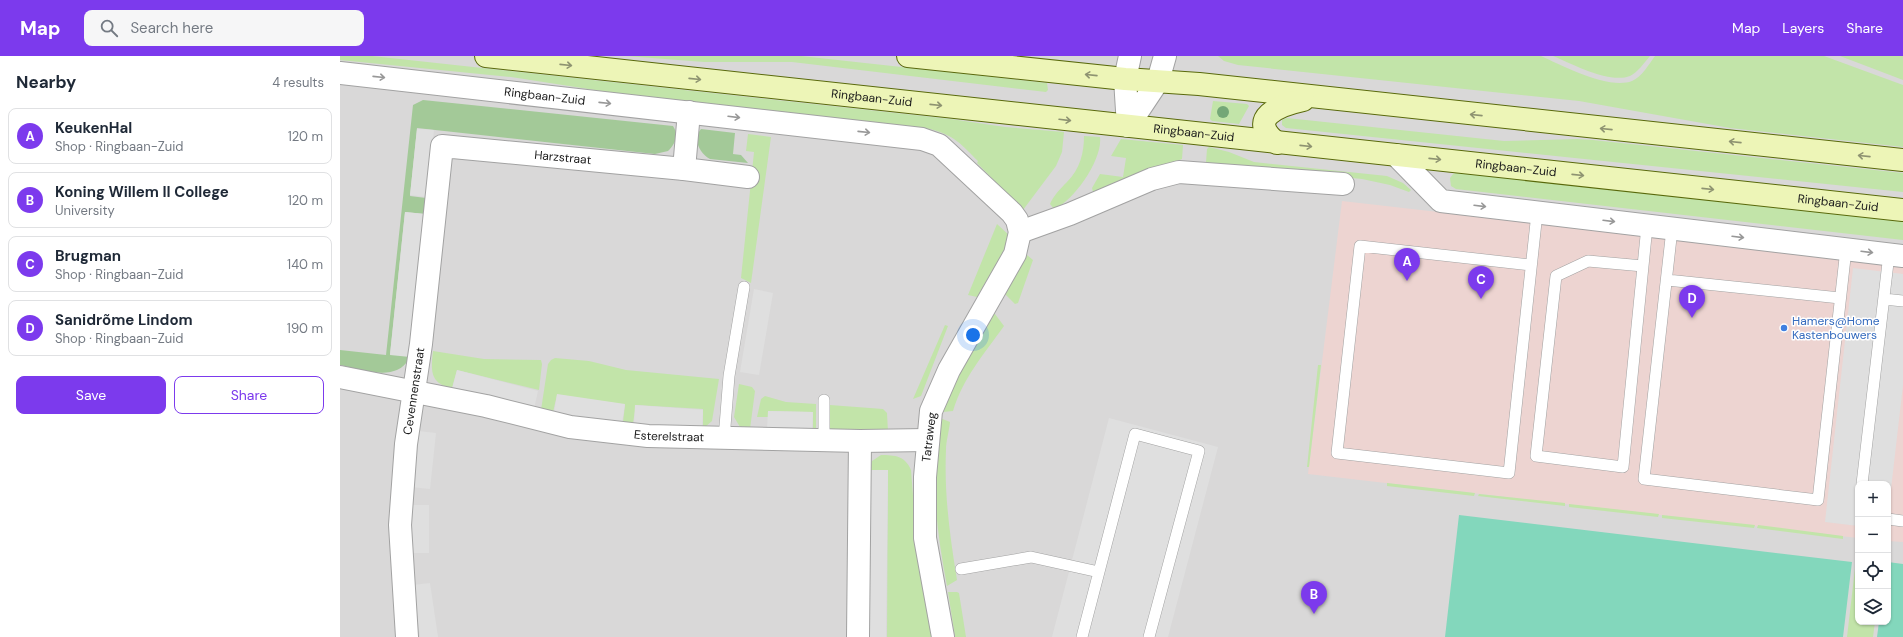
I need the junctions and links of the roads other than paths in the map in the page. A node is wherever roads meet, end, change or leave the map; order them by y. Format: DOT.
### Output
graph roads {
  1 [pos="486,56"];
  2 [pos="908,56"];
  3 [pos="1130,56"];
  4 [pos="1165,56"];
  5 [pos="340,73"];
  6 [pos="1125,79"];
  7 [pos="1158,80"];
  8 [pos="1312,98"];
  9 [pos="689,112"];
  10 [pos="1128,126"];
  11 [pos="1276,143"];
  12 [pos="442,146"];
  13 [pos="1396,155"];
  14 [pos="1903,160"];
  15 [pos="684,168"];
  16 [pos="748,177"];
  17 [pos="1344,184"];
  18 [pos="1903,210"];
  19 [pos="1537,212"];
  20 [pos="1647,226"];
  21 [pos="1672,229"];
  22 [pos="1020,232"];
  23 [pos="1846,249"];
  24 [pos="1896,255"];
  25 [pos="1531,265"];
  26 [pos="1644,266"];
  27 [pos="1667,280"];
  28 [pos="744,287"];
  29 [pos="1840,298"];
  30 [pos="1884,299"];
  31 [pos="1903,301"];
  32 [pos="340,377"];
  33 [pos="414,392"];
  34 [pos="824,400"];
  35 [pos="724,439"];
  36 [pos="824,440"];
  37 [pos="927,440"];
  38 [pos="860,441"];
  39 [pos="1862,481"];
  40 [pos="1891,519"];
  41 [pos="1903,521"];
  42 [pos="961,569"];
  43 [pos="1099,572"];
  44 [pos="407,637"];
  45 [pos="858,637"];
  46 [pos="943,637"];
  47 [pos="1082,637"];
  48 [pos="1149,637"];
  1 -- 10 [label="main road, Ringbaan-Zuid, one-way"];
  6 -- 2 [label="main road, one-way"];
  3 -- 6 [label="street"];
  4 -- 7 [label="street"];
  5 -- 9 [label="street, Ringbaan-Zuid, one-way"];
  6 -- 7 [label="main road"];
  6 -- 10 [label="street"];
  7 -- 8 [label="main road"];
  7 -- 10 [label="street"];
  8 -- 11 [label="main road"];
  14 -- 8 [label="main road, one-way"];
  9 -- 15 [label="street"];
  9 -- 22 [label="street, Ringbaan-Zuid, one-way"];
  10 -- 11 [label="main road, Ringbaan-Zuid"];
  11 -- 13 [label="main road, Ringbaan-Zuid, one-way"];
  12 -- 15 [label="street, Harzstraat"];
  12 -- 33 [label="street, Cevennenstraat"];
  13 -- 18 [label="main road, Ringbaan-Zuid, one-way"];
  13 -- 19 [label="street, one-way"];
  15 -- 16 [label="street, Harzstraat"];
  17 -- 22 [label="street"];
  19 -- 20 [label="street, one-way"];
  19 -- 25 [label="lane"];
  20 -- 21 [label="street"];
  20 -- 26 [label="lane"];
  21 -- 23 [label="street, one-way"];
  21 -- 27 [label="lane"];
  22 -- 37 [label="street, Tatraweg"];
  23 -- 24 [label="street, one-way"];
  23 -- 29 [label="lane"];
  24 -- 30 [label="lane"];
  25 -- 25 [label="lane"];
  26 -- 26 [label="lane"];
  27 -- 29 [label="lane"];
  27 -- 29 [label="lane"];
  28 -- 35 [label="lane"];
  30 -- 31 [label="lane"];
  30 -- 39 [label="lane"];
  32 -- 33 [label="street, Esterelstraat"];
  33 -- 35 [label="street, Esterelstraat"];
  33 -- 44 [label="street, Cevennenstraat"];
  34 -- 36 [label="lane"];
  35 -- 36 [label="street, Esterelstraat"];
  36 -- 38 [label="street, Esterelstraat"];
  37 -- 38 [label="street, Esterelstraat"];
  37 -- 46 [label="street, Tatraweg"];
  38 -- 45 [label="street"];
  40 -- 41 [label="lane"];
  42 -- 43 [label="lane"];
  43 -- 47 [label="lane"];
  43 -- 48 [label="lane"];
}
